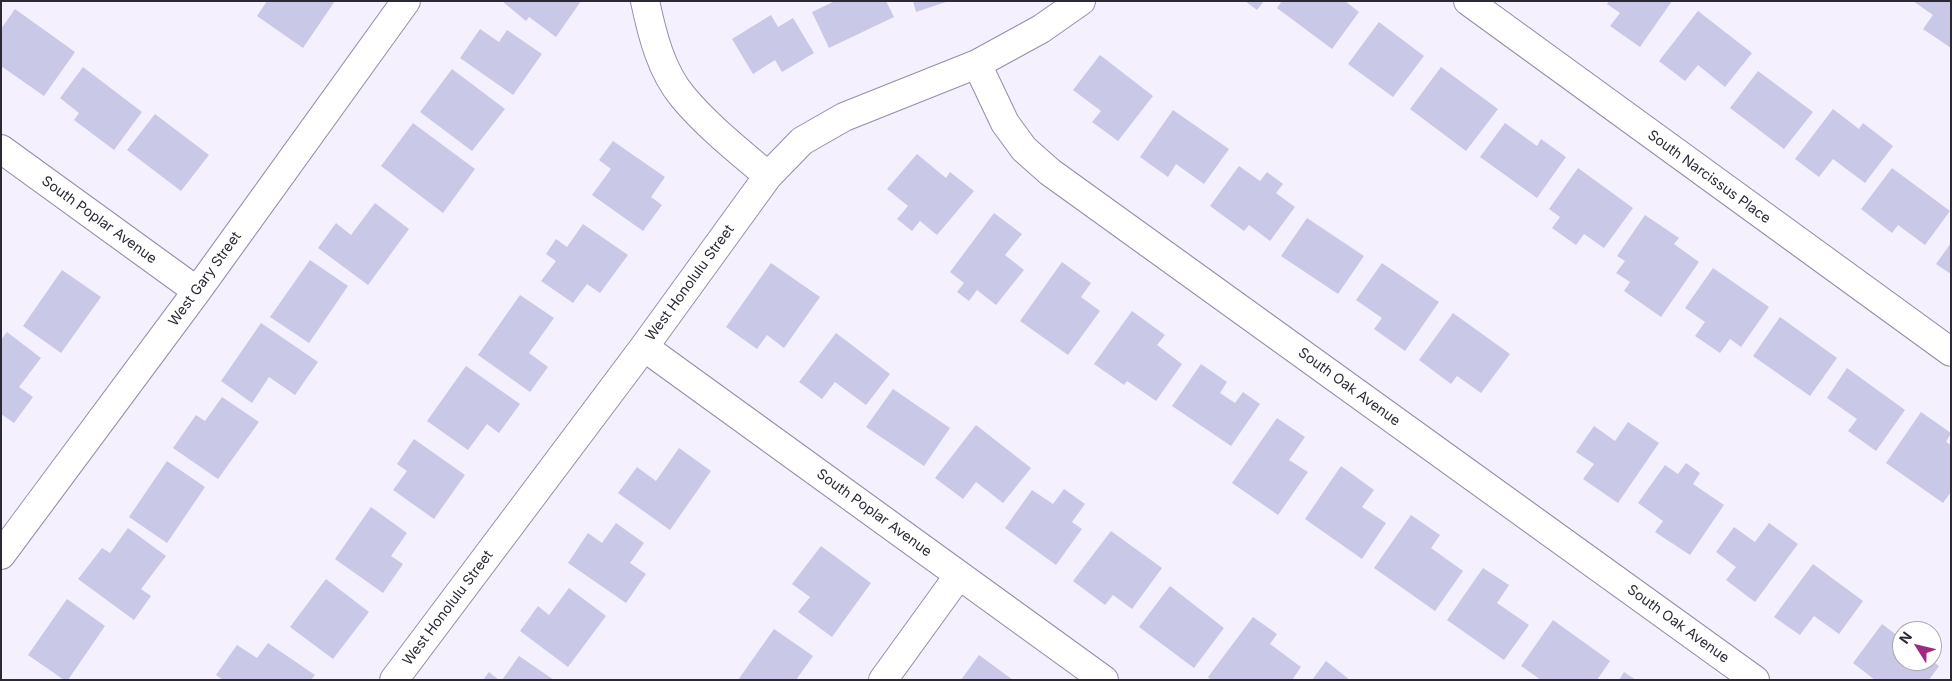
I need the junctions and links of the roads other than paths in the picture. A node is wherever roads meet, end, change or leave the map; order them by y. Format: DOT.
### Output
graph roads {
  1 [pos="406,1"];
  2 [pos="645,1"];
  3 [pos="1081,1"];
  4 [pos="1468,1"];
  5 [pos="977,64"];
  6 [pos="1,149"];
  7 [pos="768,176"];
  8 [pos="197,291"];
  9 [pos="644,347"];
  10 [pos="1951,352"];
  11 [pos="1,555"];
  12 [pos="959,575"];
  13 [pos="394,680"];
  14 [pos="883,680"];
  15 [pos="1104,680"];
  16 [pos="1755,680"];
  1 -- 8 [label="street, West Gary Street"];
  2 -- 7 [label="street"];
  3 -- 5 [label="street, West Honolulu Street"];
  4 -- 10 [label="street, South Narcissus Place"];
  5 -- 7 [label="street, West Honolulu Street"];
  5 -- 16 [label="street, South Oak Avenue"];
  6 -- 8 [label="street, South Poplar Avenue"];
  7 -- 9 [label="street, West Honolulu Street"];
  8 -- 11 [label="street, West Gary Street"];
  9 -- 12 [label="street, South Poplar Avenue"];
  9 -- 13 [label="street, West Honolulu Street"];
  12 -- 14 [label="street"];
  12 -- 15 [label="street, South Poplar Avenue"];
}
